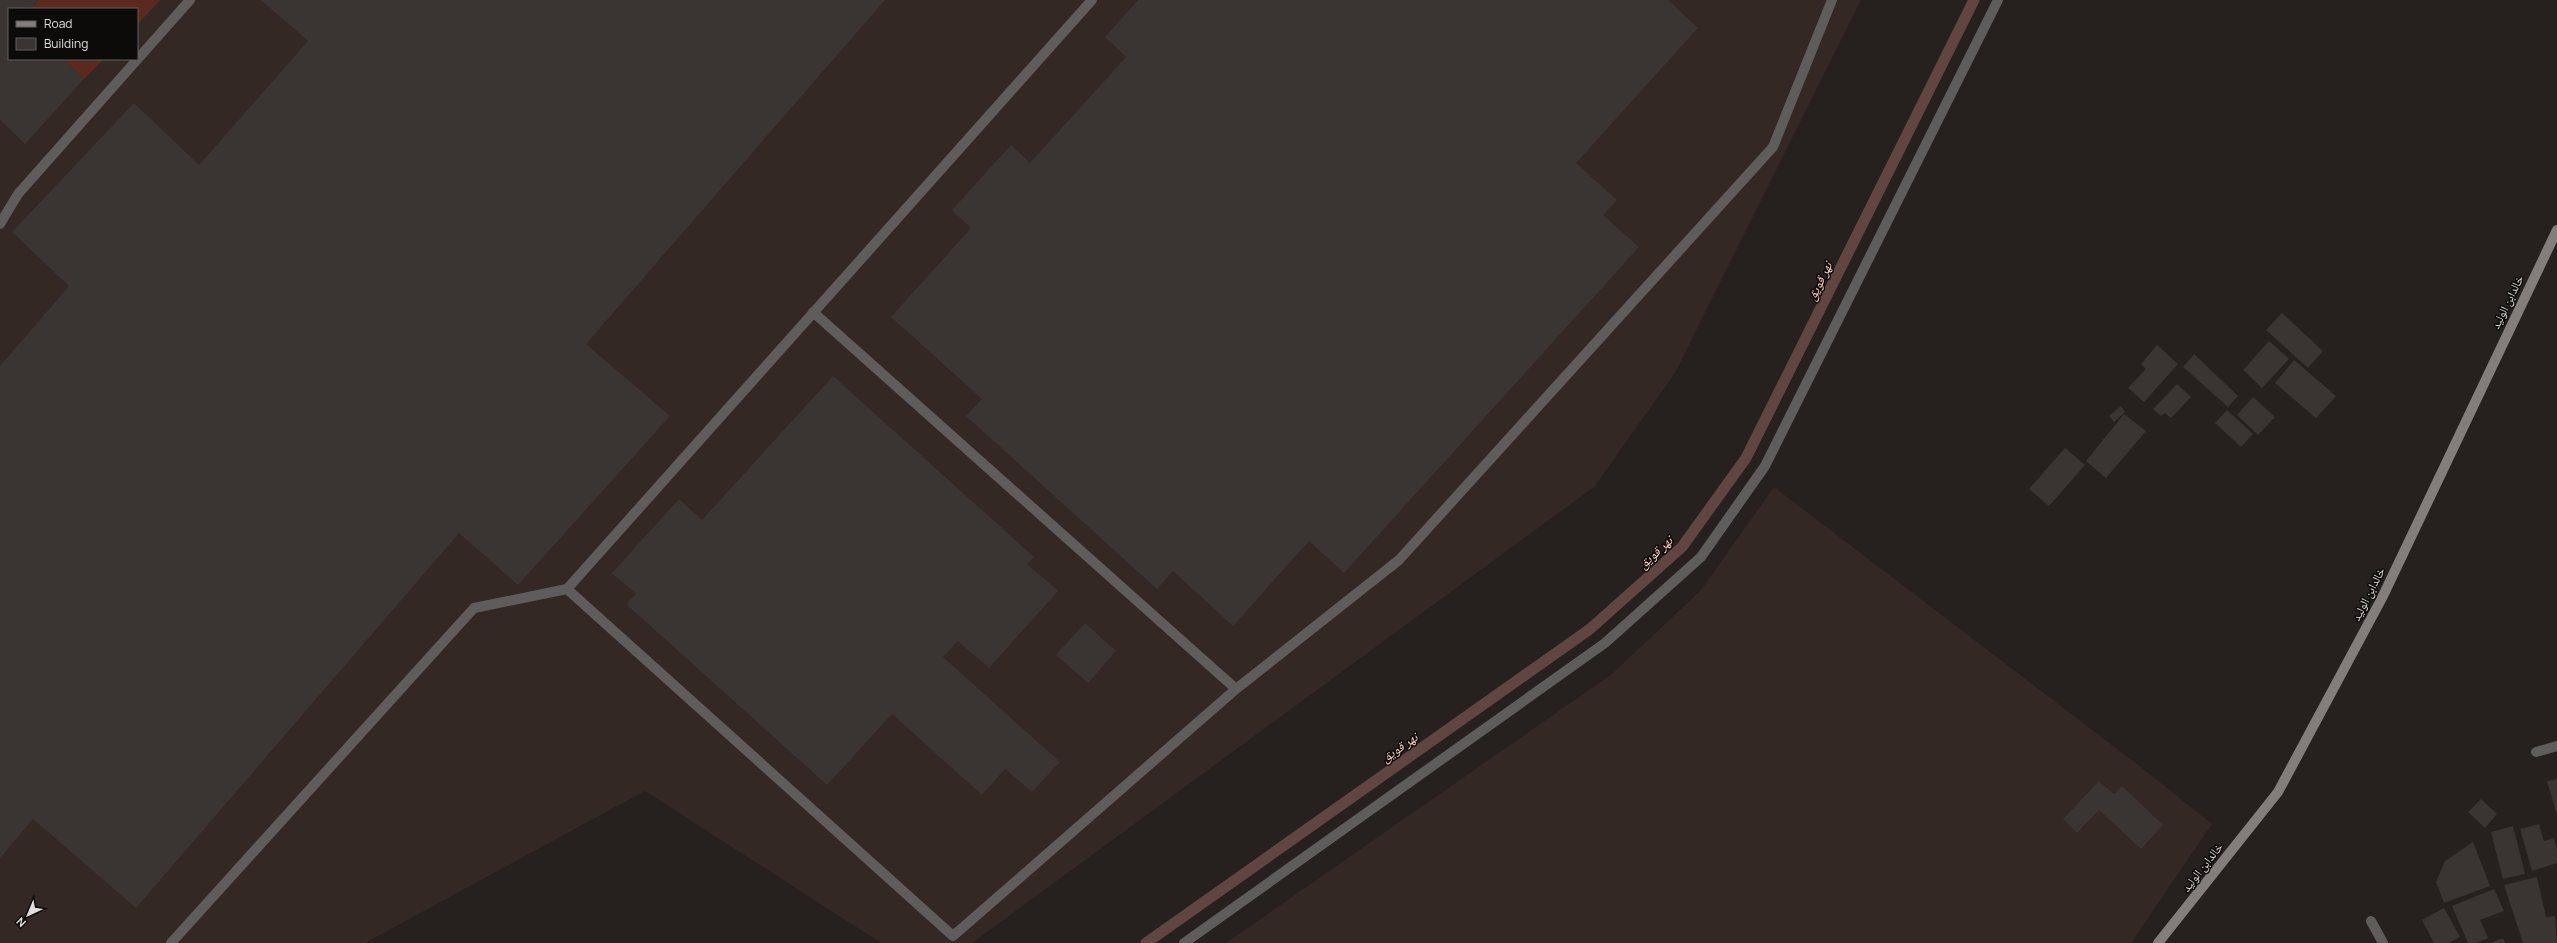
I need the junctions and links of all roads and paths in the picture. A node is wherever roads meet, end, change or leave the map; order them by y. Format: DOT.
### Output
graph roads {
  1 [pos="190,0"];
  2 [pos="1092,0"];
  3 [pos="1832,0"];
  4 [pos="1998,0"];
  5 [pos="138,59"];
  6 [pos="137,60"];
  7 [pos="0,224"];
  8 [pos="2557,230"];
  9 [pos="813,312"];
  10 [pos="567,589"];
  11 [pos="1236,689"];
  12 [pos="2557,746"];
  13 [pos="2536,752"];
  14 [pos="2371,921"];
  15 [pos="171,943"];
  16 [pos="1184,943"];
  17 [pos="2158,943"];
  18 [pos="2383,943"];
  1 -- 5 [label="street"];
  2 -- 9 [label="street"];
  3 -- 11 [label="street"];
  4 -- 16 [label="street"];
  6 -- 7 [label="street"];
  8 -- 17 [label="main road, خالدابن الوليد"];
  9 -- 10 [label="street"];
  9 -- 11 [label="street"];
  10 -- 11 [label="street"];
  10 -- 15 [label="street"];
  12 -- 13 [label="street"];
  14 -- 18 [label="street"];
}
